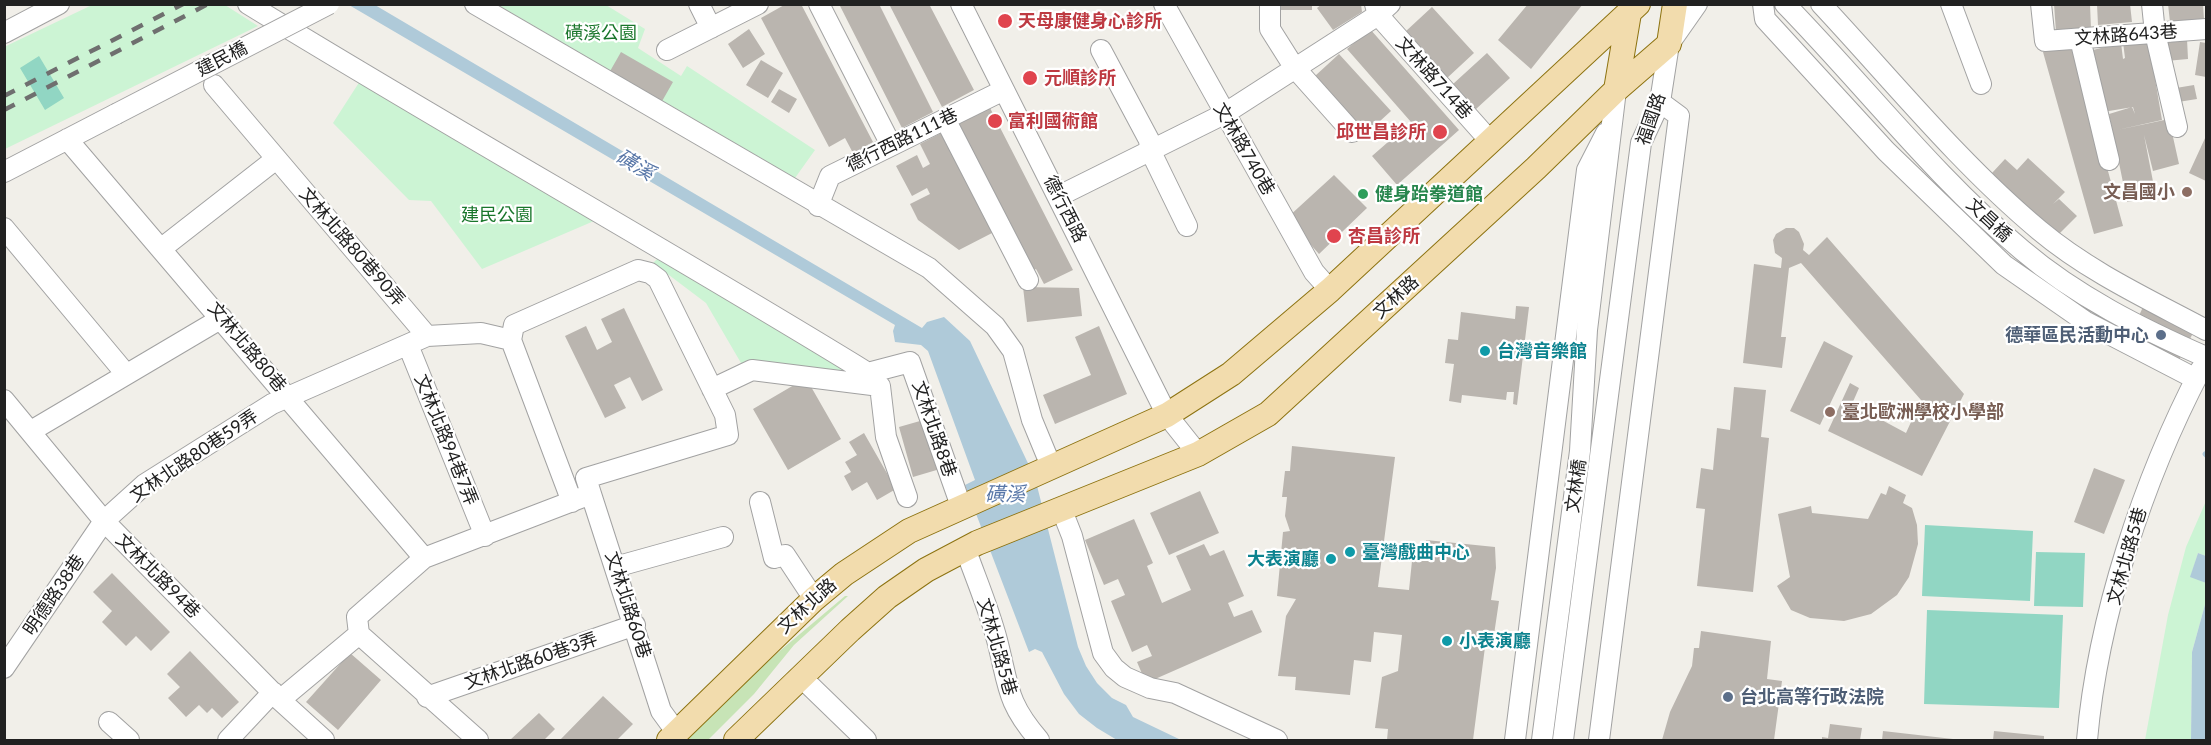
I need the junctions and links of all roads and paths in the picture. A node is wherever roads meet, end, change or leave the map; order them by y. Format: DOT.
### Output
graph roads {
  1 [pos="248,4"];
  2 [pos="328,4"];
  3 [pos="475,4"];
  4 [pos="699,4"];
  5 [pos="758,4"];
  6 [pos="819,4"];
  7 [pos="960,4"];
  8 [pos="1164,4"];
  9 [pos="1270,4"];
  10 [pos="1675,4"];
  11 [pos="1697,4"];
  12 [pos="1763,4"];
  13 [pos="1785,4"];
  14 [pos="1821,4"];
  15 [pos="1951,4"];
  16 [pos="2041,4"];
  17 [pos="2152,4"];
  18 [pos="58,5"];
  19 [pos="1632,7"];
  20 [pos="1381,8"];
  21 [pos="711,28"];
  22 [pos="2206,29"];
  23 [pos="4,33"];
  24 [pos="2155,33"];
  25 [pos="2080,39"];
  26 [pos="1669,44"];
  27 [pos="667,50"];
  28 [pos="1101,50"];
  29 [pos="1294,67"];
  30 [pos="1981,84"];
  31 [pos="214,85"];
  32 [pos="1004,90"];
  33 [pos="1616,90"];
  34 [pos="1660,102"];
  35 [pos="1224,114"];
  36 [pos="945,119"];
  37 [pos="1610,125"];
  38 [pos="2177,127"];
  39 [pos="1352,132"];
  40 [pos="67,139"];
  41 [pos="1491,142"];
  42 [pos="891,146"];
  43 [pos="1150,150"];
  44 [pos="276,159"];
  45 [pos="2109,160"];
  46 [pos="4,172"];
  47 [pos="1059,196"];
  48 [pos="818,206"];
  49 [pos="1187,226"];
  50 [pos="4,228"];
  51 [pos="1601,232"];
  52 [pos="1628,233"];
  53 [pos="162,248"];
  54 [pos="1028,280"];
  55 [pos="1330,290"];
  56 [pos="222,318"];
  57 [pos="2206,330"];
  58 [pos="427,336"];
  59 [pos="511,340"];
  60 [pos="408,345"];
  61 [pos="2206,358"];
  62 [pos="126,374"];
  63 [pos="2196,379"];
  64 [pos="712,389"];
  65 [pos="289,398"];
  66 [pos="4,400"];
  67 [pos="1167,415"];
  68 [pos="31,431"];
  69 [pos="1198,454"];
  70 [pos="1045,469"];
  71 [pos="591,494"];
  72 [pos="907,497"];
  73 [pos="572,502"];
  74 [pos="760,502"];
  75 [pos="964,505"];
  76 [pos="1052,512"];
  77 [pos="104,521"];
  78 [pos="484,536"];
  79 [pos="723,537"];
  80 [pos="971,546"];
  81 [pos="424,558"];
  82 [pos="615,567"];
  83 [pos="814,599"];
  84 [pos="635,625"];
  85 [pos="359,634"];
  86 [pos="4,668"];
  87 [pos="801,677"];
  88 [pos="276,696"];
  89 [pos="427,697"];
  90 [pos="109,722"];
  91 [pos="673,737"];
  92 [pos="129,741"];
  93 [pos="228,741"];
  94 [pos="324,741"];
  95 [pos="478,741"];
  96 [pos="736,741"];
  97 [pos="866,741"];
  98 [pos="1039,741"];
  99 [pos="1277,741"];
  100 [pos="1515,741"];
  101 [pos="1542,741"];
  102 [pos="1563,741"];
  103 [pos="1599,741"];
  104 [pos="2087,741"];
  1 -- 75 [label="street, 文林北路8巷"];
  2 -- 40 [label="street, 建民橋, bridge"];
  3 -- 48 [label="street"];
  4 -- 21 [label="street"];
  5 -- 21 [label="street"];
  6 -- 42 [label="street"];
  7 -- 32 [label="street, 德行西路"];
  8 -- 35 [label="street, 文林路740巷"];
  9 -- 29 [label="street"];
  10 -- 26 [label="main road, 福國路"];
  11 -- 26 [label="street, 文林路"];
  12 -- 63 [label="street"];
  13 -- 61 [label="street, 文昌橋"];
  14 -- 57 [label="street"];
  15 -- 30 [label="street"];
  16 -- 25 [label="street, 文林路643巷"];
  17 -- 24 [label="street"];
  18 -- 23 [label="street"];
  19 -- 33 [label="main road, 福國路"];
  19 -- 41 [label="main road"];
  20 -- 29 [label="street"];
  20 -- 41 [label="street, 文林路714巷"];
  21 -- 27 [label="street"];
  22 -- 24 [label="street, 文林路643巷"];
  24 -- 25 [label="street, 文林路643巷"];
  24 -- 38 [label="street"];
  25 -- 45 [label="street"];
  26 -- 33 [label="main road, 文林路"];
  26 -- 34 [label="street, 福國路"];
  28 -- 43 [label="street"];
  29 -- 35 [label="street"];
  29 -- 39 [label="street"];
  31 -- 44 [label="street, 文林北路80巷90弄"];
  32 -- 36 [label="street, 德行西路111巷"];
  32 -- 47 [label="street, 德行西路"];
  33 -- 37 [label="street, 福國路"];
  33 -- 69 [label="main road, 文林路"];
  34 -- 52 [label="street, 福國路"];
  34 -- 103 [label="street"];
  35 -- 43 [label="street"];
  35 -- 55 [label="street, 文林路740巷"];
  36 -- 42 [label="street, 德行西路111巷"];
  36 -- 54 [label="street"];
  37 -- 51 [label="street, 福國路"];
  37 -- 100 [label="street"];
  40 -- 46 [label="street, 建民橋"];
  40 -- 53 [label="street, 文林北路80巷"];
  41 -- 55 [label="main road"];
  42 -- 48 [label="street, 德行西路111巷"];
  43 -- 47 [label="street"];
  43 -- 49 [label="street"];
  44 -- 53 [label="street"];
  44 -- 58 [label="street, 文林北路80巷90弄"];
  47 -- 67 [label="street, 德行西路"];
  48 -- 70 [label="street"];
  50 -- 62 [label="street"];
  51 -- 101 [label="street, 文林橋"];
  52 -- 102 [label="street, 文林橋"];
  53 -- 56 [label="street, 文林北路80巷"];
  55 -- 67 [label="main road"];
  56 -- 62 [label="street"];
  56 -- 65 [label="street, 文林北路80巷"];
  58 -- 59 [label="street"];
  58 -- 60 [label="street, 文林北路80巷59弄"];
  59 -- 64 [label="street"];
  59 -- 73 [label="street"];
  60 -- 65 [label="street, 文林北路80巷59弄"];
  60 -- 78 [label="street, 文林北路94巷7弄"];
  61 -- 63 [label="street, 文林北路5巷"];
  62 -- 68 [label="street"];
  63 -- 104 [label="street, 文林北路5巷"];
  64 -- 71 [label="street"];
  64 -- 72 [label="street"];
  65 -- 77 [label="street, 文林北路80巷59弄"];
  65 -- 81 [label="street, 文林北路80巷"];
  66 -- 68 [label="street, 文林北路94巷"];
  67 -- 69 [label="street, 德行西路"];
  67 -- 70 [label="main road"];
  68 -- 77 [label="street, 文林北路94巷"];
  69 -- 76 [label="main road, 文林路"];
  70 -- 75 [label="main road, 文林北路"];
  71 -- 73 [label="street"];
  71 -- 82 [label="street, 文林北路60巷"];
  73 -- 78 [label="street"];
  74 -- 83 [label="street"];
  75 -- 83 [label="main road, 文林北路"];
  76 -- 80 [label="main road, 文林路"];
  76 -- 99 [label="street"];
  77 -- 86 [label="street, 明德路38巷"];
  77 -- 88 [label="street, 文林北路94巷"];
  78 -- 81 [label="street"];
  79 -- 82 [label="street"];
  80 -- 87 [label="main road"];
  80 -- 98 [label="street, 文林北路5巷"];
  81 -- 85 [label="street"];
  82 -- 84 [label="street, 文林北路60巷"];
  83 -- 91 [label="main road, 文林北路"];
  84 -- 89 [label="street, 文林北路60巷3弄"];
  84 -- 91 [label="street, 文林北路60巷"];
  85 -- 88 [label="street"];
  85 -- 89 [label="street"];
  87 -- 96 [label="main road"];
  87 -- 97 [label="street"];
  88 -- 93 [label="street"];
  88 -- 94 [label="street, 文林北路94巷"];
  89 -- 95 [label="street"];
  90 -- 92 [label="street"];
}
